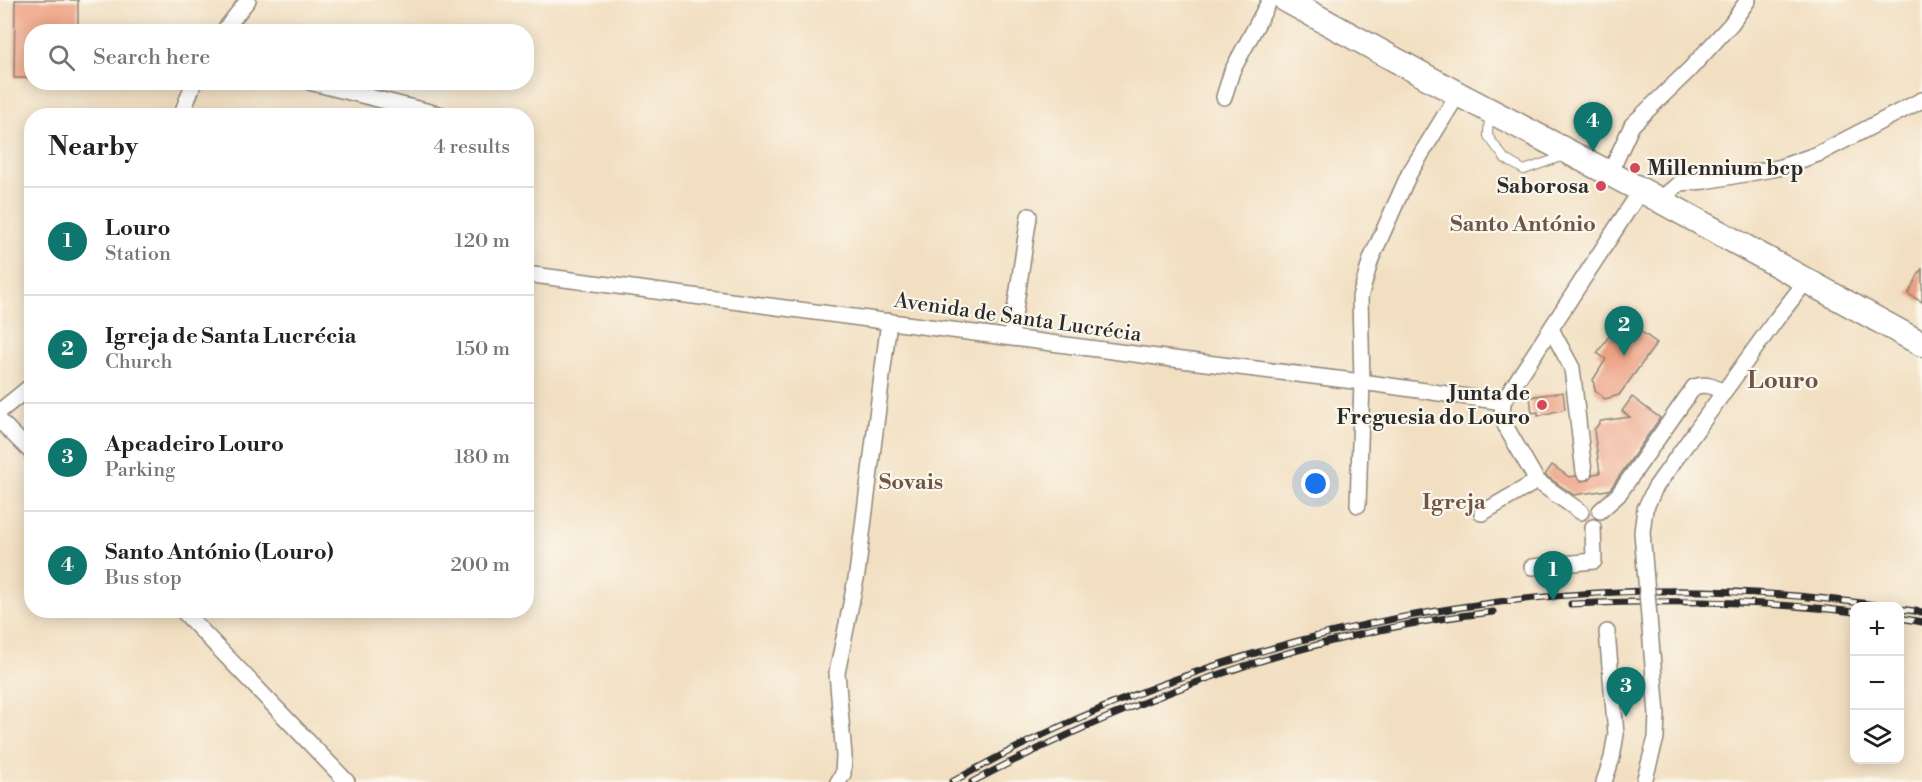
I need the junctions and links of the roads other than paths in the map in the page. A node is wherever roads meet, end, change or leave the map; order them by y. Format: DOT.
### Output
graph roads {
  1 [pos="248,0"];
  2 [pos="1270,0"];
  3 [pos="1286,0"];
  4 [pos="1748,0"];
  5 [pos="229,24"];
  6 [pos="191,90"];
  7 [pos="341,90"];
  8 [pos="1458,94"];
  9 [pos="1224,97"];
  10 [pos="1922,100"];
  11 [pos="184,108"];
  12 [pos="414,108"];
  13 [pos="1490,110"];
  14 [pos="1572,154"];
  15 [pos="1610,174"];
  16 [pos="1650,195"];
  17 [pos="1029,216"];
  18 [pos="534,275"];
  19 [pos="1807,280"];
  20 [pos="889,321"];
  21 [pos="1551,329"];
  22 [pos="1011,337"];
  23 [pos="1922,344"];
  24 [pos="1362,382"];
  25 [pos="24,392"];
  26 [pos="1724,393"];
  27 [pos="1503,402"];
  28 [pos="0,411"];
  29 [pos="0,421"];
  30 [pos="24,445"];
  31 [pos="1584,472"];
  32 [pos="1537,481"];
  33 [pos="1358,505"];
  34 [pos="1600,511"];
  35 [pos="1581,512"];
  36 [pos="1482,513"];
  37 [pos="1593,527"];
  38 [pos="1532,567"];
  39 [pos="190,618"];
  40 [pos="1607,632"];
  41 [pos="347,782"];
  42 [pos="838,782"];
  43 [pos="1604,782"];
  44 [pos="1644,782"];
  1 -- 5 [label="street"];
  2 -- 9 [label="street"];
  3 -- 8 [label="main road"];
  4 -- 15 [label="street"];
  6 -- 11 [label="street"];
  7 -- 12 [label="street"];
  8 -- 13 [label="main road"];
  8 -- 24 [label="street"];
  10 -- 16 [label="street"];
  13 -- 14 [label="main road"];
  13 -- 14 [label="lane"];
  14 -- 15 [label="main road"];
  15 -- 16 [label="main road"];
  16 -- 19 [label="main road"];
  16 -- 21 [label="street"];
  17 -- 22 [label="street"];
  18 -- 20 [label="street, Avenida de Santa Lucrécia"];
  19 -- 23 [label="main road"];
  19 -- 26 [label="street"];
  20 -- 22 [label="street, Avenida de Santa Lucrécia"];
  20 -- 42 [label="street"];
  21 -- 27 [label="street"];
  21 -- 31 [label="street"];
  22 -- 24 [label="street, Avenida de Santa Lucrécia"];
  24 -- 27 [label="street, Avenida de Santa Lucrécia"];
  24 -- 33 [label="street"];
  25 -- 28 [label="street"];
  26 -- 34 [label="street"];
  26 -- 44 [label="street, bridge"];
  27 -- 32 [label="street"];
  29 -- 30 [label="street"];
  32 -- 35 [label="street"];
  32 -- 36 [label="street"];
  34 -- 35 [label="street"];
  34 -- 37 [label="street"];
  35 -- 37 [label="street"];
  37 -- 38 [label="street"];
  39 -- 41 [label="street"];
  40 -- 43 [label="street"];
}
